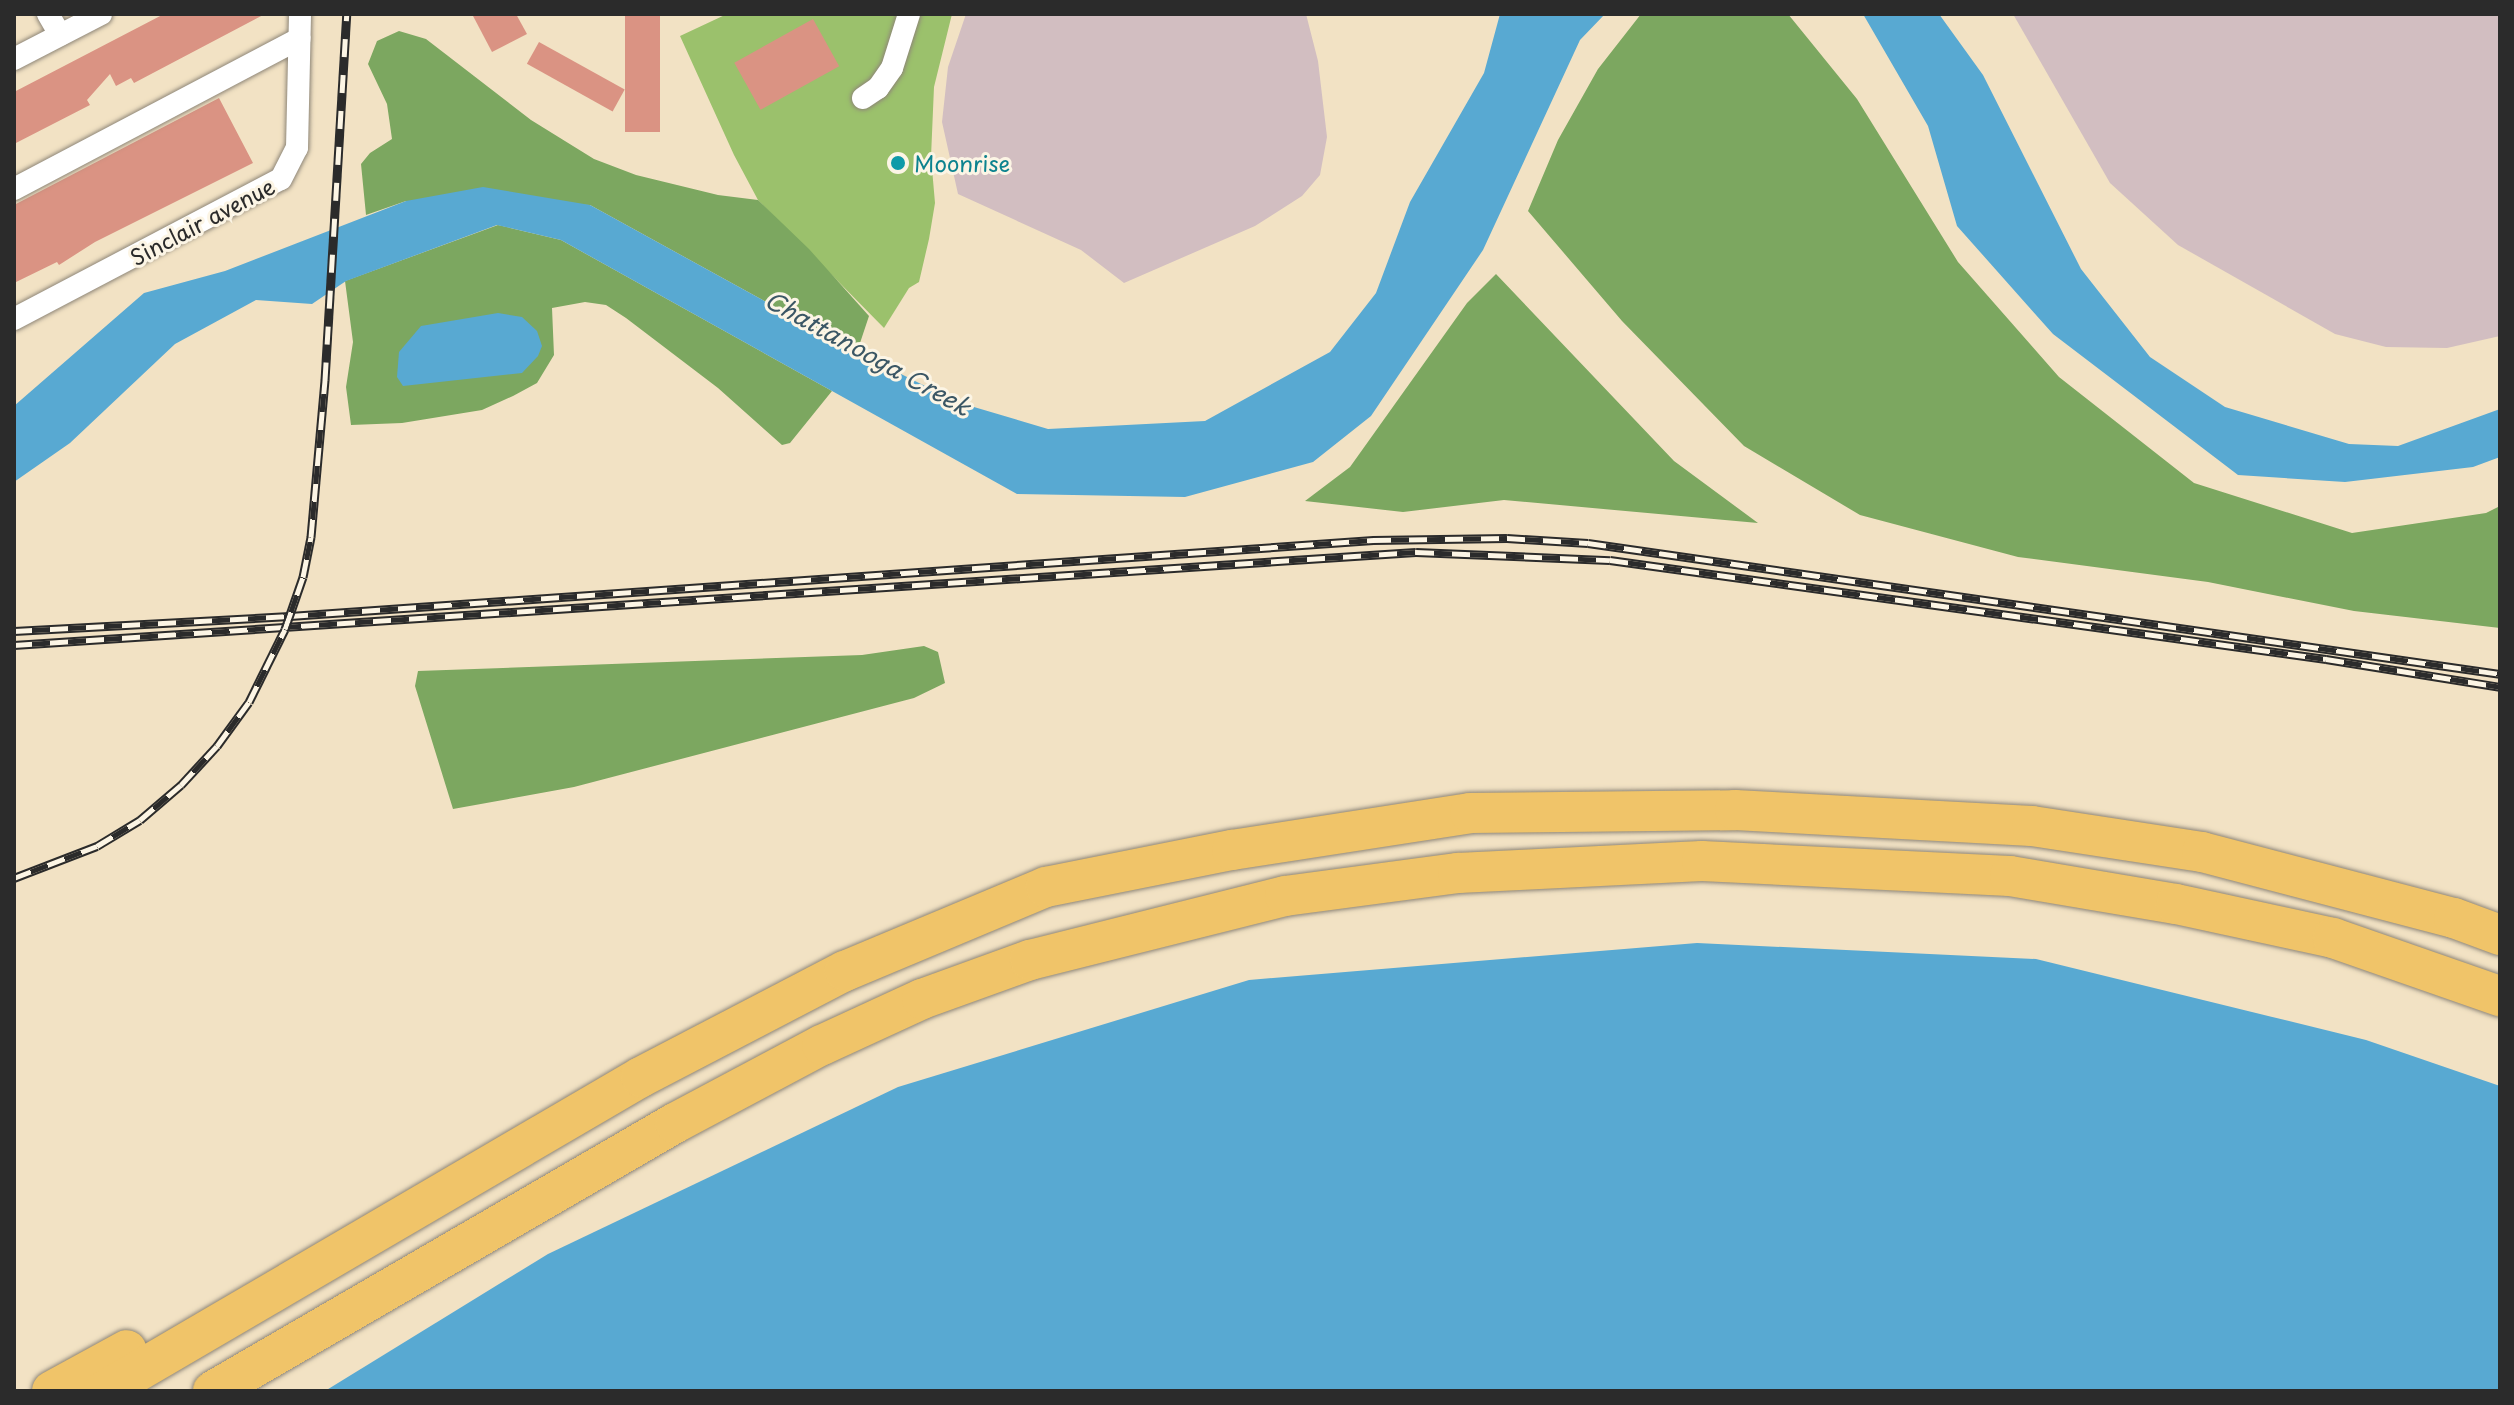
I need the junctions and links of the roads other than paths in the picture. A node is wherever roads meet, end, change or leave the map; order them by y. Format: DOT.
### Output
graph roads {
  1 [pos="48,14"];
  2 [pos="101,14"];
  3 [pos="300,14"];
  4 [pos="909,14"];
  5 [pos="60,35"];
  6 [pos="300,38"];
  7 [pos="14,59"];
  8 [pos="863,98"];
  9 [pos="14,189"];
  10 [pos="14,319"];
  11 [pos="2500,935"];
  12 [pos="2500,996"];
  13 [pos="219,1324"];
  14 [pos="52,1391"];
  15 [pos="104,1391"];
  16 [pos="213,1391"];
  1 -- 5 [label="street"];
  2 -- 5 [label="street"];
  3 -- 6 [label="street, Sinclair avenue"];
  4 -- 8 [label="street"];
  5 -- 7 [label="street"];
  6 -- 9 [label="street"];
  6 -- 10 [label="street, Sinclair avenue"];
  11 -- 13 [label="highway"];
  12 -- 16 [label="highway"];
  13 -- 14 [label="highway"];
  13 -- 15 [label="highway"];
}
